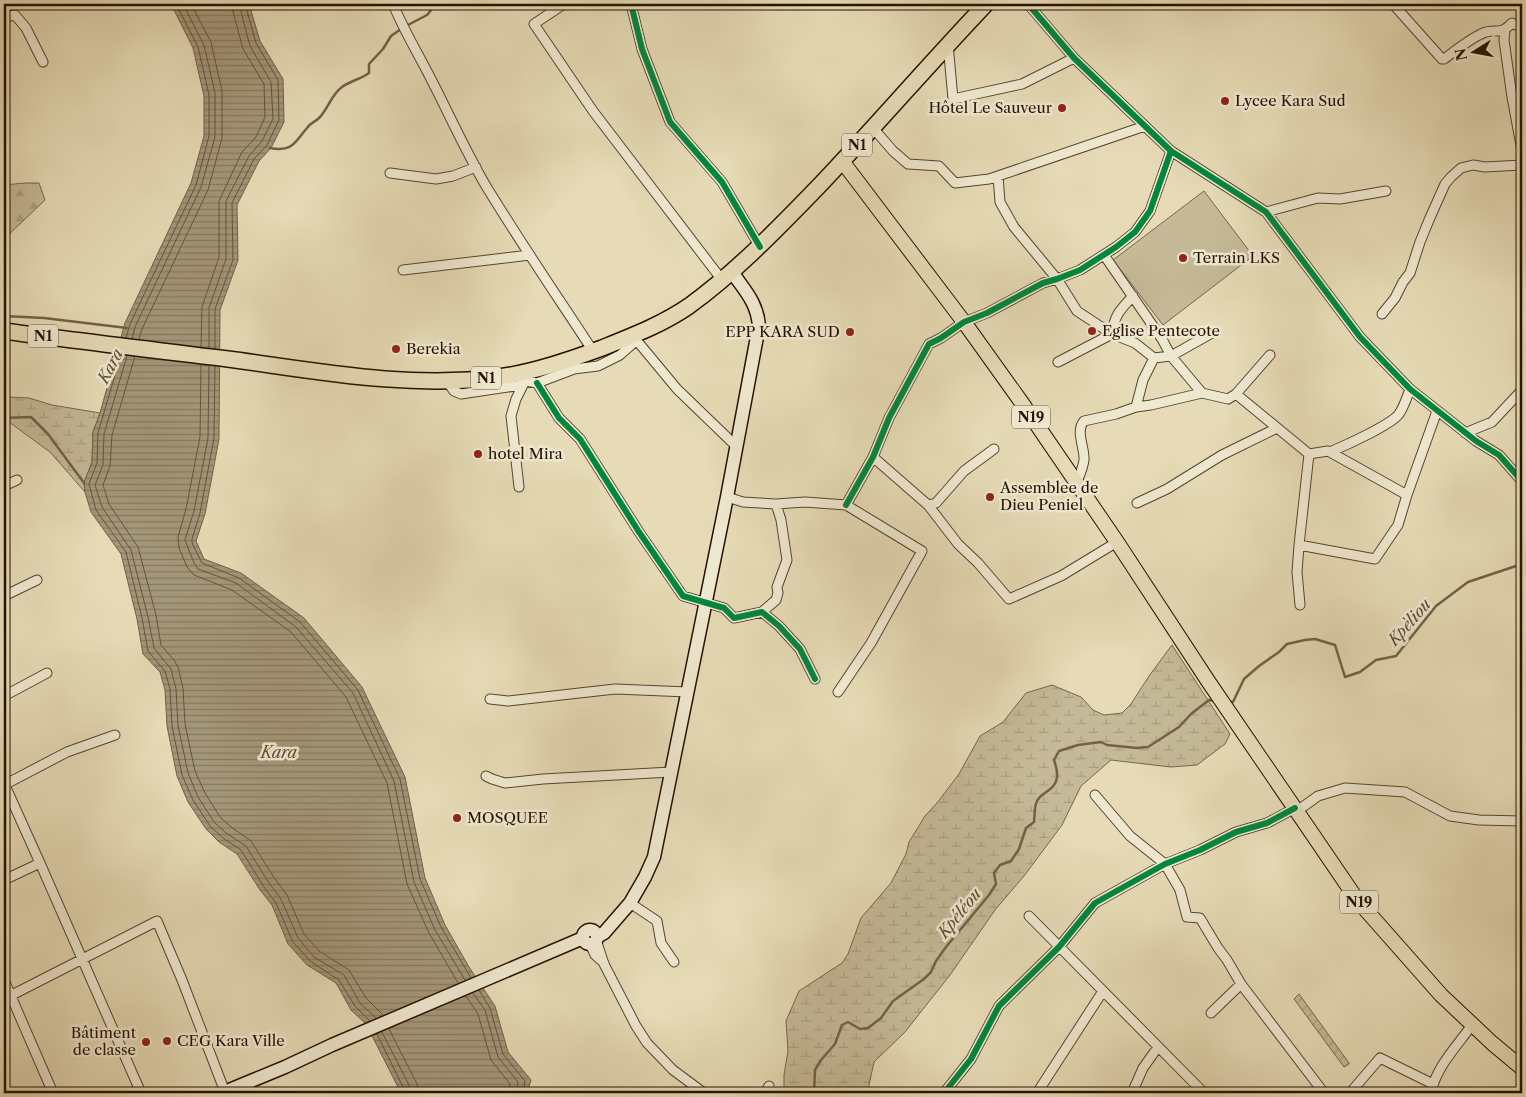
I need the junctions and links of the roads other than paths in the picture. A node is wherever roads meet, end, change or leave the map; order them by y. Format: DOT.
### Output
graph roads {
  1 [pos="393,4"];
  2 [pos="564,4"];
  3 [pos="631,4"];
  4 [pos="986,4"];
  5 [pos="1028,4"];
  6 [pos="1393,4"];
  7 [pos="4,17"];
  8 [pos="1522,28"];
  9 [pos="1505,30"];
  10 [pos="948,44"];
  11 [pos="1074,58"];
  12 [pos="43,62"];
  13 [pos="1145,126"];
  14 [pos="873,128"];
  15 [pos="1171,151"];
  16 [pos="1522,151"];
  17 [pos="842,161"];
  18 [pos="1522,165"];
  19 [pos="476,167"];
  20 [pos="390,173"];
  21 [pos="998,176"];
  22 [pos="1386,191"];
  23 [pos="1266,212"];
  24 [pos="760,247"];
  25 [pos="1104,254"];
  26 [pos="530,255"];
  27 [pos="403,270"];
  28 [pos="727,276"];
  29 [pos="1056,279"];
  30 [pos="1133,296"];
  31 [pos="1382,314"];
  32 [pos="964,322"];
  33 [pos="4,331"];
  34 [pos="1212,333"];
  35 [pos="1112,334"];
  36 [pos="635,338"];
  37 [pos="593,351"];
  38 [pos="1270,355"];
  39 [pos="1171,356"];
  40 [pos="1154,358"];
  41 [pos="1058,362"];
  42 [pos="522,380"];
  43 [pos="537,383"];
  44 [pos="1410,388"];
  45 [pos="1522,390"];
  46 [pos="1202,393"];
  47 [pos="1236,394"];
  48 [pos="1136,407"];
  49 [pos="1437,411"];
  50 [pos="1277,428"];
  51 [pos="1465,433"];
  52 [pos="736,446"];
  53 [pos="994,449"];
  54 [pos="1330,452"];
  55 [pos="1309,454"];
  56 [pos="873,457"];
  57 [pos="17,480"];
  58 [pos="1522,481"];
  59 [pos="1076,484"];
  60 [pos="4,486"];
  61 [pos="519,487"];
  62 [pos="1407,495"];
  63 [pos="727,497"];
  64 [pos="1137,503"];
  65 [pos="776,504"];
  66 [pos="846,505"];
  67 [pos="928,505"];
  68 [pos="1117,542"];
  69 [pos="1299,545"];
  70 [pos="37,580"];
  71 [pos="4,596"];
  72 [pos="706,603"];
  73 [pos="1300,604"];
  74 [pos="762,612"];
  75 [pos="47,674"];
  76 [pos="815,679"];
  77 [pos="688,692"];
  78 [pos="838,692"];
  79 [pos="4,696"];
  80 [pos="490,699"];
  81 [pos="115,735"];
  82 [pos="671,772"];
  83 [pos="486,776"];
  84 [pos="4,784"];
  85 [pos="1095,795"];
  86 [pos="1296,809"];
  87 [pos="1522,821"];
  88 [pos="40,862"];
  89 [pos="1165,864"];
  90 [pos="4,880"];
  91 [pos="630,903"];
  92 [pos="1029,916"];
  93 [pos="591,939"];
  94 [pos="1059,947"];
  95 [pos="82,959"];
  96 [pos="674,962"];
  97 [pos="4,980"];
  98 [pos="1242,984"];
  99 [pos="1103,991"];
  100 [pos="7,997"];
  101 [pos="1211,1013"];
  102 [pos="1472,1024"];
  103 [pos="1158,1047"];
  104 [pos="1522,1068"];
  105 [pos="1432,1089"];
  106 [pos="53,1093"];
  107 [pos="141,1093"];
  108 [pos="224,1093"];
  109 [pos="704,1093"];
  110 [pos="944,1093"];
  111 [pos="1037,1093"];
  112 [pos="1132,1093"];
  113 [pos="1204,1093"];
  114 [pos="1324,1093"];
  115 [pos="1350,1093"];
  1 -- 19 [label="street"];
  2 -- 28 [label="street"];
  3 -- 24 [label="street"];
  4 -- 10 [label="highway, N1"];
  5 -- 11 [label="street"];
  6 -- 9 [label="street"];
  7 -- 12 [label="street"];
  8 -- 9 [label="street"];
  9 -- 16 [label="street"];
  10 -- 11 [label="street"];
  10 -- 14 [label="highway, N1"];
  11 -- 13 [label="street"];
  13 -- 15 [label="street"];
  13 -- 21 [label="street"];
  14 -- 17 [label="highway, N1"];
  14 -- 21 [label="street"];
  15 -- 23 [label="street"];
  15 -- 25 [label="street"];
  17 -- 24 [label="highway, N1"];
  17 -- 32 [label="main road, N19"];
  18 -- 31 [label="street"];
  19 -- 20 [label="street"];
  19 -- 26 [label="street"];
  21 -- 29 [label="street"];
  22 -- 23 [label="street"];
  23 -- 44 [label="street"];
  24 -- 28 [label="highway, N1"];
  25 -- 29 [label="street"];
  25 -- 30 [label="street"];
  26 -- 27 [label="street"];
  26 -- 37 [label="street"];
  28 -- 36 [label="highway, N1"];
  28 -- 52 [label="main road"];
  29 -- 32 [label="street"];
  29 -- 35 [label="street"];
  30 -- 35 [label="street"];
  30 -- 39 [label="street"];
  32 -- 56 [label="street"];
  32 -- 59 [label="main road, N19"];
  33 -- 42 [label="highway, N1"];
  34 -- 39 [label="street"];
  35 -- 40 [label="street"];
  35 -- 41 [label="street"];
  36 -- 37 [label="highway, N1"];
  36 -- 43 [label="street"];
  36 -- 52 [label="street"];
  37 -- 42 [label="highway, N1"];
  38 -- 47 [label="street"];
  39 -- 40 [label="street"];
  39 -- 46 [label="street"];
  40 -- 48 [label="street"];
  42 -- 43 [label="street"];
  42 -- 61 [label="street"];
  43 -- 72 [label="street"];
  44 -- 49 [label="street"];
  44 -- 54 [label="street"];
  45 -- 51 [label="street"];
  46 -- 47 [label="street"];
  46 -- 48 [label="street"];
  47 -- 50 [label="street"];
  48 -- 59 [label="street"];
  49 -- 51 [label="street"];
  49 -- 62 [label="street"];
  50 -- 55 [label="street"];
  50 -- 64 [label="street"];
  51 -- 58 [label="street"];
  52 -- 63 [label="main road"];
  53 -- 67 [label="street"];
  54 -- 55 [label="street"];
  54 -- 62 [label="street"];
  55 -- 69 [label="street"];
  56 -- 66 [label="street"];
  56 -- 67 [label="street"];
  57 -- 60 [label="street"];
  59 -- 68 [label="main road, N19"];
  62 -- 69 [label="street"];
  63 -- 65 [label="street"];
  63 -- 72 [label="main road"];
  65 -- 66 [label="street"];
  65 -- 74 [label="street"];
  66 -- 78 [label="street"];
  67 -- 68 [label="street"];
  68 -- 86 [label="main road, N19"];
  69 -- 73 [label="street"];
  70 -- 71 [label="street"];
  72 -- 74 [label="street"];
  72 -- 77 [label="main road"];
  74 -- 76 [label="street"];
  75 -- 79 [label="street"];
  77 -- 80 [label="street"];
  77 -- 82 [label="main road"];
  81 -- 84 [label="street"];
  82 -- 83 [label="street"];
  82 -- 91 [label="main road"];
  84 -- 88 [label="street"];
  85 -- 89 [label="street"];
  86 -- 87 [label="street"];
  86 -- 89 [label="street"];
  86 -- 102 [label="main road, N19"];
  88 -- 90 [label="street"];
  88 -- 95 [label="street"];
  89 -- 94 [label="street"];
  89 -- 98 [label="street"];
  91 -- 93 [label="main road"];
  91 -- 96 [label="street"];
  92 -- 94 [label="street"];
  93 -- 108 [label="main road"];
  93 -- 109 [label="street"];
  94 -- 99 [label="street"];
  94 -- 110 [label="street"];
  95 -- 100 [label="street"];
  95 -- 107 [label="street"];
  95 -- 108 [label="street"];
  97 -- 100 [label="street"];
  98 -- 101 [label="street"];
  98 -- 114 [label="street"];
  99 -- 103 [label="street"];
  99 -- 111 [label="street"];
  100 -- 106 [label="street"];
  102 -- 104 [label="main road, N19"];
  102 -- 105 [label="street"];
  103 -- 112 [label="street"];
  103 -- 113 [label="street"];
  105 -- 115 [label="street"];
}
